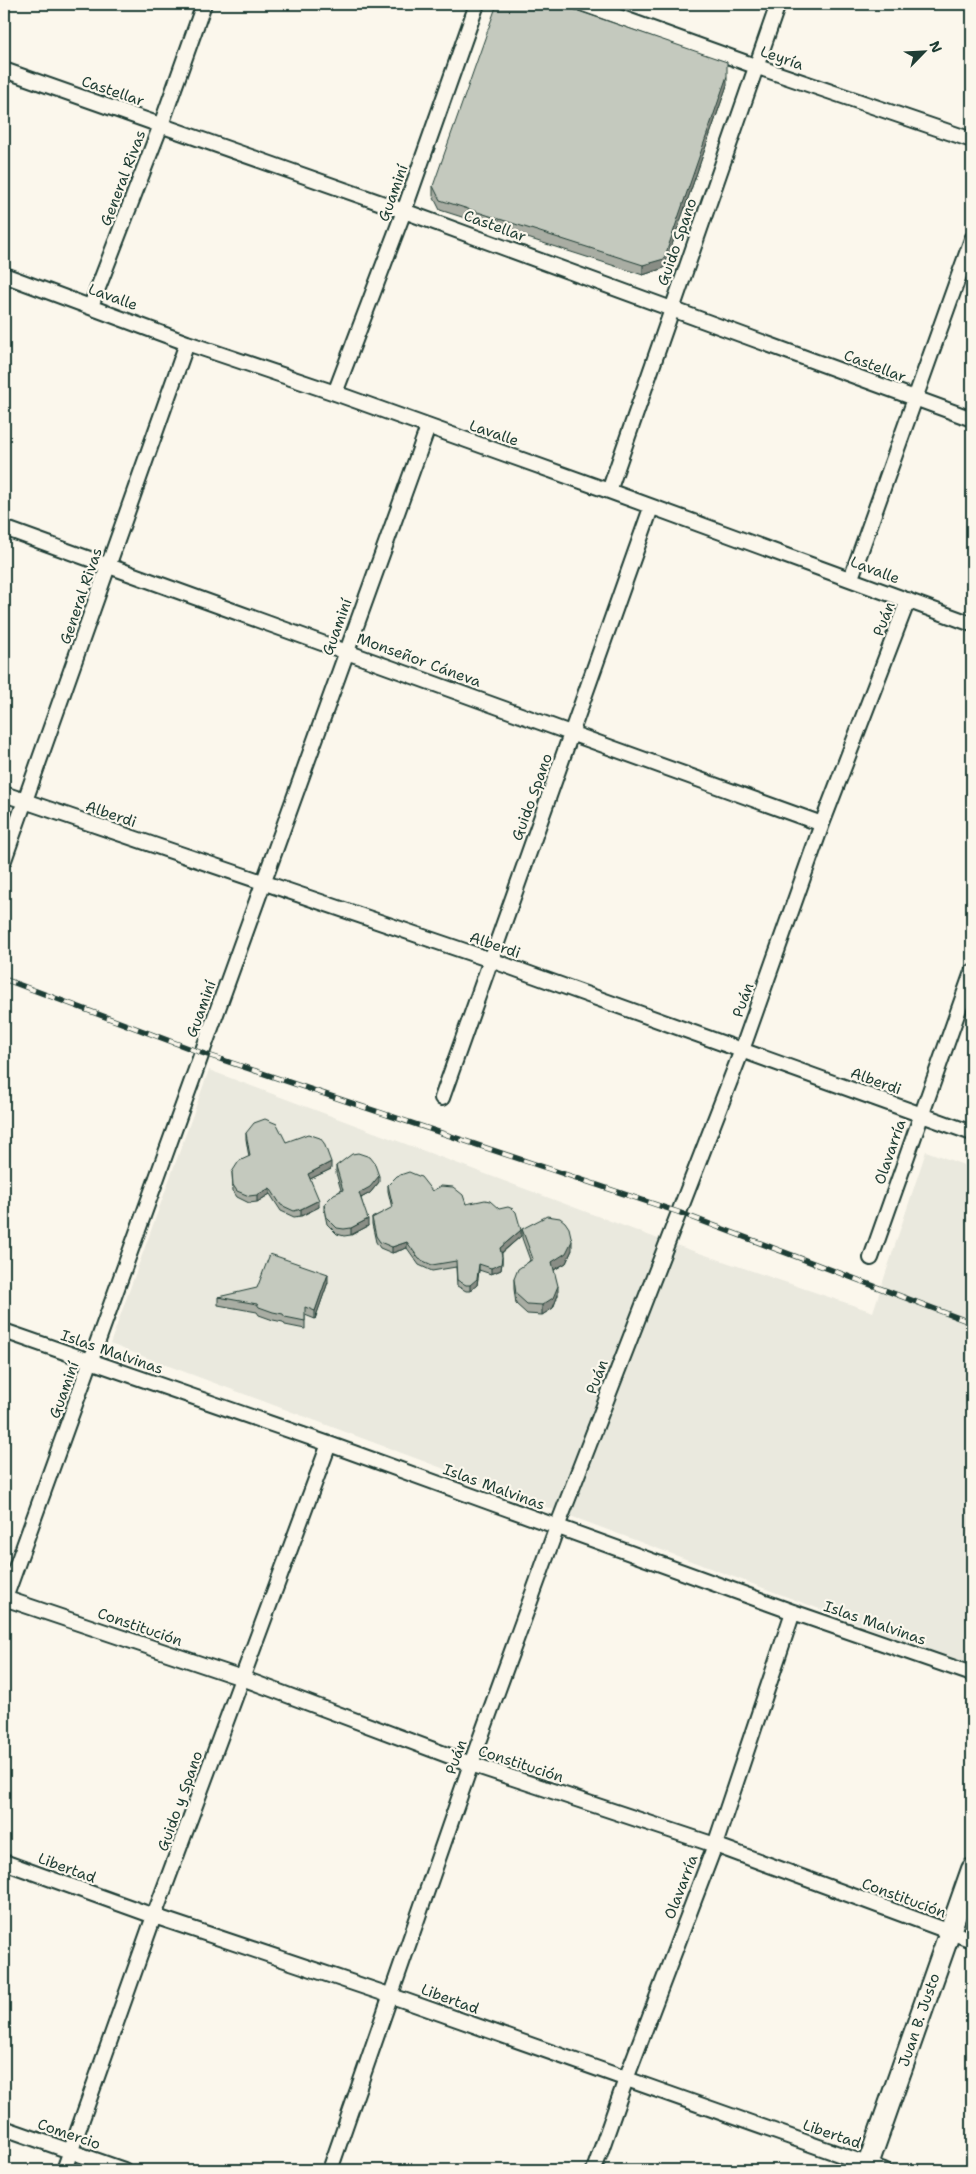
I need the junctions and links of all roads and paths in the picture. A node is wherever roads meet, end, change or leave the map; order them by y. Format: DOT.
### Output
graph roads {
  1 [pos="204,4"];
  2 [pos="477,4"];
  3 [pos="583,4"];
  4 [pos="778,4"];
  5 [pos="755,66"];
  6 [pos="4,70"];
  7 [pos="161,125"];
  8 [pos="972,140"];
  9 [pos="404,211"];
  10 [pos="972,239"];
  11 [pos="4,275"];
  12 [pos="91,306"];
  13 [pos="672,308"];
  14 [pos="187,343"];
  15 [pos="336,393"];
  16 [pos="914,398"];
  17 [pos="972,419"];
  18 [pos="428,427"];
  19 [pos="609,491"];
  20 [pos="651,508"];
  21 [pos="4,528"];
  22 [pos="109,565"];
  23 [pos="851,578"];
  24 [pos="908,600"];
  25 [pos="972,624"];
  26 [pos="346,650"];
  27 [pos="572,733"];
  28 [pos="4,794"];
  29 [pos="25,802"];
  30 [pos="822,824"];
  31 [pos="4,860"];
  32 [pos="264,884"];
  33 [pos="490,960"];
  34 [pos="972,972"];
  35 [pos="742,1050"];
  36 [pos="442,1098"];
  37 [pos="920,1114"];
  38 [pos="972,1133"];
  39 [pos="871,1258"];
  40 [pos="4,1331"];
  41 [pos="91,1362"];
  42 [pos="329,1444"];
  43 [pos="557,1527"];
  44 [pos="4,1599"];
  45 [pos="793,1612"];
  46 [pos="972,1674"];
  47 [pos="242,1678"];
  48 [pos="471,1764"];
  49 [pos="714,1845"];
  50 [pos="4,1862"];
  51 [pos="972,1869"];
  52 [pos="154,1916"];
  53 [pos="950,1932"];
  54 [pos="972,1940"];
  55 [pos="389,1994"];
  56 [pos="626,2079"];
  57 [pos="4,2128"];
  58 [pos="71,2152"];
  59 [pos="873,2168"];
  60 [pos="64,2170"];
  61 [pos="124,2170"];
  62 [pos="330,2170"];
  63 [pos="594,2170"];
  1 -- 7 [label="street, General Rivas"];
  2 -- 9 [label="street, Guaminí"];
  3 -- 5 [label="street, Leyría"];
  4 -- 5 [label="street, Guido Spano"];
  5 -- 8 [label="street, Leyría"];
  5 -- 13 [label="street, Guido Spano"];
  6 -- 7 [label="street, Castellar"];
  7 -- 9 [label="street, Castellar"];
  7 -- 12 [label="street, General Rivas"];
  9 -- 13 [label="street, Castellar"];
  9 -- 15 [label="street, Guaminí"];
  10 -- 16 [label="street"];
  11 -- 12 [label="street, Lavalle"];
  12 -- 14 [label="street, Lavalle"];
  13 -- 16 [label="street, Castellar"];
  13 -- 19 [label="street, Guido Spano"];
  14 -- 15 [label="street, Lavalle"];
  14 -- 22 [label="street, General Rivas"];
  15 -- 18 [label="street, Lavalle"];
  16 -- 17 [label="street, Castellar"];
  16 -- 23 [label="street"];
  18 -- 19 [label="street, Lavalle"];
  18 -- 26 [label="street, Guaminí"];
  19 -- 20 [label="street, Lavalle"];
  20 -- 23 [label="street, Lavalle"];
  20 -- 27 [label="street, Guido Spano"];
  21 -- 22 [label="street, Monseñor Cáneva"];
  22 -- 26 [label="street, Monseñor Cáneva"];
  22 -- 29 [label="street, General Rivas"];
  23 -- 24 [label="street, Lavalle"];
  24 -- 25 [label="street, Lavalle"];
  24 -- 30 [label="street, Puán"];
  26 -- 27 [label="street, Monseñor Cáneva"];
  26 -- 32 [label="street, Guaminí"];
  27 -- 30 [label="street, Monseñor Cáneva"];
  27 -- 33 [label="street, Guido Spano"];
  28 -- 29 [label="street, Alberdi"];
  29 -- 31 [label="street, General Rivas"];
  29 -- 32 [label="street, Alberdi"];
  30 -- 35 [label="street, Puán"];
  32 -- 33 [label="street, Alberdi"];
  32 -- 41 [label="street, Guaminí"];
  33 -- 35 [label="street, Alberdi"];
  33 -- 36 [label="street, Guido Spano"];
  34 -- 37 [label="street, Olavarría"];
  35 -- 37 [label="street, Alberdi"];
  35 -- 43 [label="street, Puán"];
  37 -- 38 [label="street, Alberdi"];
  37 -- 39 [label="street, Olavarría"];
  40 -- 41 [label="street, Islas Malvinas"];
  41 -- 42 [label="street, Islas Malvinas"];
  41 -- 44 [label="street, Guaminí"];
  42 -- 43 [label="street, Islas Malvinas"];
  42 -- 47 [label="street, Guido y Spano"];
  43 -- 45 [label="street, Islas Malvinas"];
  43 -- 48 [label="street, Puán"];
  44 -- 47 [label="street, Constitución"];
  45 -- 46 [label="street, Islas Malvinas"];
  45 -- 49 [label="street, Olavarría"];
  47 -- 48 [label="street, Constitución"];
  47 -- 52 [label="street, Guido y Spano"];
  48 -- 49 [label="street, Constitución"];
  48 -- 55 [label="street, Puán"];
  49 -- 53 [label="street, Constitución"];
  49 -- 56 [label="street, Olavarría"];
  50 -- 52 [label="street, Libertad"];
  51 -- 53 [label="main road, Juan B. Justo"];
  52 -- 55 [label="street, Libertad"];
  52 -- 58 [label="street, Guido y Spano"];
  53 -- 54 [label="street, Constitución"];
  53 -- 59 [label="main road, Juan B. Justo"];
  55 -- 56 [label="street, Libertad"];
  55 -- 62 [label="street, Puán"];
  56 -- 59 [label="street, Libertad"];
  56 -- 63 [label="street, Olavarría"];
  57 -- 58 [label="street, Comercio"];
  58 -- 60 [label="street, Guido y Spano"];
  58 -- 61 [label="street, Comercio"];
}
